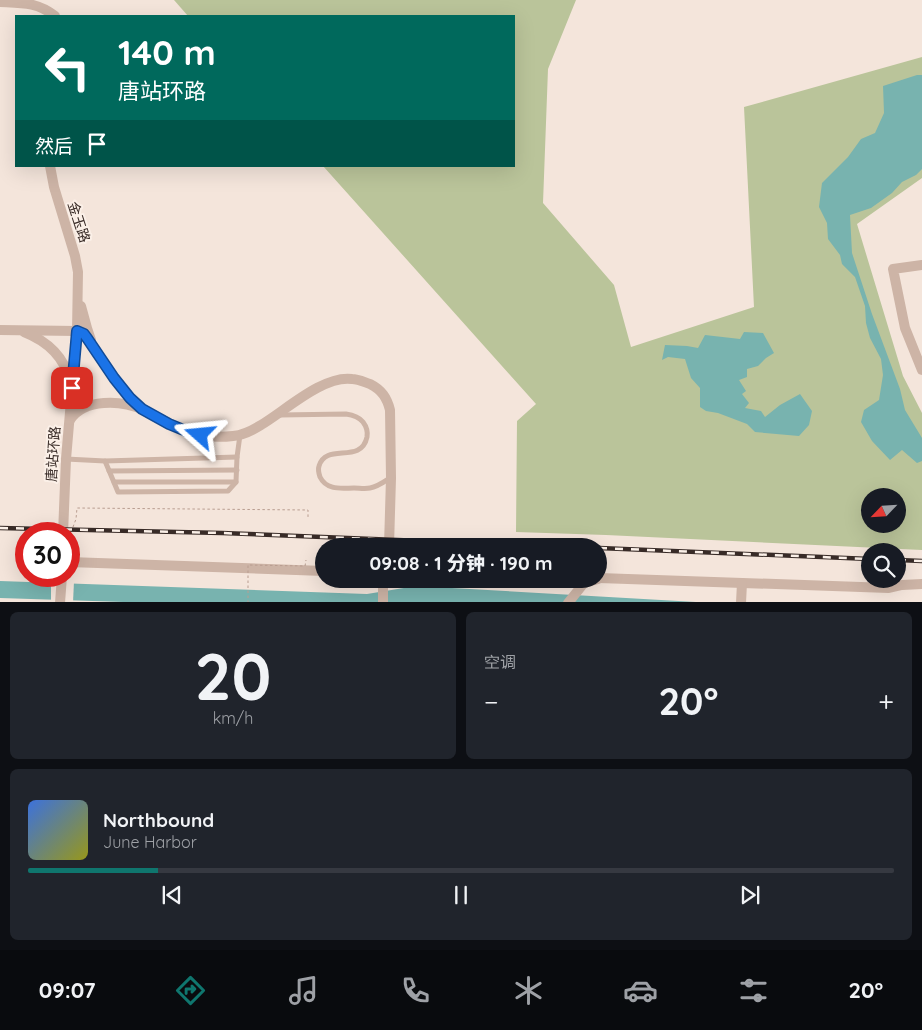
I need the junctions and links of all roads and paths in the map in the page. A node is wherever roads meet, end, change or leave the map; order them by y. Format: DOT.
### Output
graph roads {
  1 [pos="0,2"];
  2 [pos="53,15"];
  3 [pos="50,167"];
  4 [pos="922,265"];
  5 [pos="78,286"];
  6 [pos="0,330"];
  7 [pos="18,330"];
  8 [pos="77,331"];
  9 [pos="95,348"];
  10 [pos="922,370"];
  11 [pos="72,388"];
  12 [pos="142,409"];
  13 [pos="276,415"];
  14 [pos="70,420"];
  15 [pos="240,435"];
  16 [pos="237,457"];
  17 [pos="66,459"];
  18 [pos="105,461"];
  19 [pos="237,470"];
  20 [pos="109,471"];
  21 [pos="391,478"];
  22 [pos="114,482"];
  23 [pos="236,482"];
  24 [pos="308,518"];
  25 [pos="68,522"];
  26 [pos="75,522"];
  27 [pos="389,538"];
  28 [pos="80,559"];
  29 [pos="306,560"];
  30 [pos="248,568"];
  31 [pos="315,570"];
  32 [pos="607,579"];
  33 [pos="742,583"];
  34 [pos="922,584"];
  35 [pos="61,587"];
  36 [pos="384,588"];
  37 [pos="386,588"];
  38 [pos="580,588"];
  39 [pos="60,602"];
  40 [pos="248,602"];
  41 [pos="383,602"];
  42 [pos="388,602"];
  43 [pos="568,602"];
  44 [pos="741,602"];
  1 -- 2 [label="street"];
  3 -- 5 [label="street, 金玉路"];
  4 -- 10 [label="street"];
  5 -- 8 [label="street, 唐站环路"];
  5 -- 9 [label="street"];
  6 -- 7 [label="street"];
  7 -- 8 [label="street"];
  7 -- 11 [label="street"];
  8 -- 9 [label="street"];
  8 -- 11 [label="street, 唐站环路"];
  9 -- 12 [label="street"];
  11 -- 14 [label="street, 唐站环路"];
  12 -- 14 [label="street"];
  12 -- 15 [label="street"];
  13 -- 15 [label="street"];
  13 -- 21 [label="street"];
  13 -- 21 [label="lane"];
  14 -- 17 [label="street, 唐站环路"];
  15 -- 16 [label="lane"];
  16 -- 18 [label="lane"];
  16 -- 19 [label="lane"];
  17 -- 18 [label="lane"];
  17 -- 25 [label="street, 唐站环路"];
  18 -- 20 [label="lane"];
  19 -- 20 [label="lane"];
  19 -- 23 [label="lane"];
  20 -- 22 [label="lane"];
  21 -- 27 [label="street"];
  22 -- 23 [label="lane"];
  22 -- 23 [label="lane"];
  24 -- 26 [label="path"];
  28 -- 30 [label="street"];
  29 -- 30 [label="path, bridge"];
  30 -- 31 [label="street"];
  30 -- 40 [label="path, bridge"];
  32 -- 33 [label="street"];
  33 -- 34 [label="street"];
  33 -- 44 [label="street"];
  35 -- 39 [label="street"];
  36 -- 41 [label="street"];
  37 -- 42 [label="street"];
  38 -- 43 [label="street"];
}
